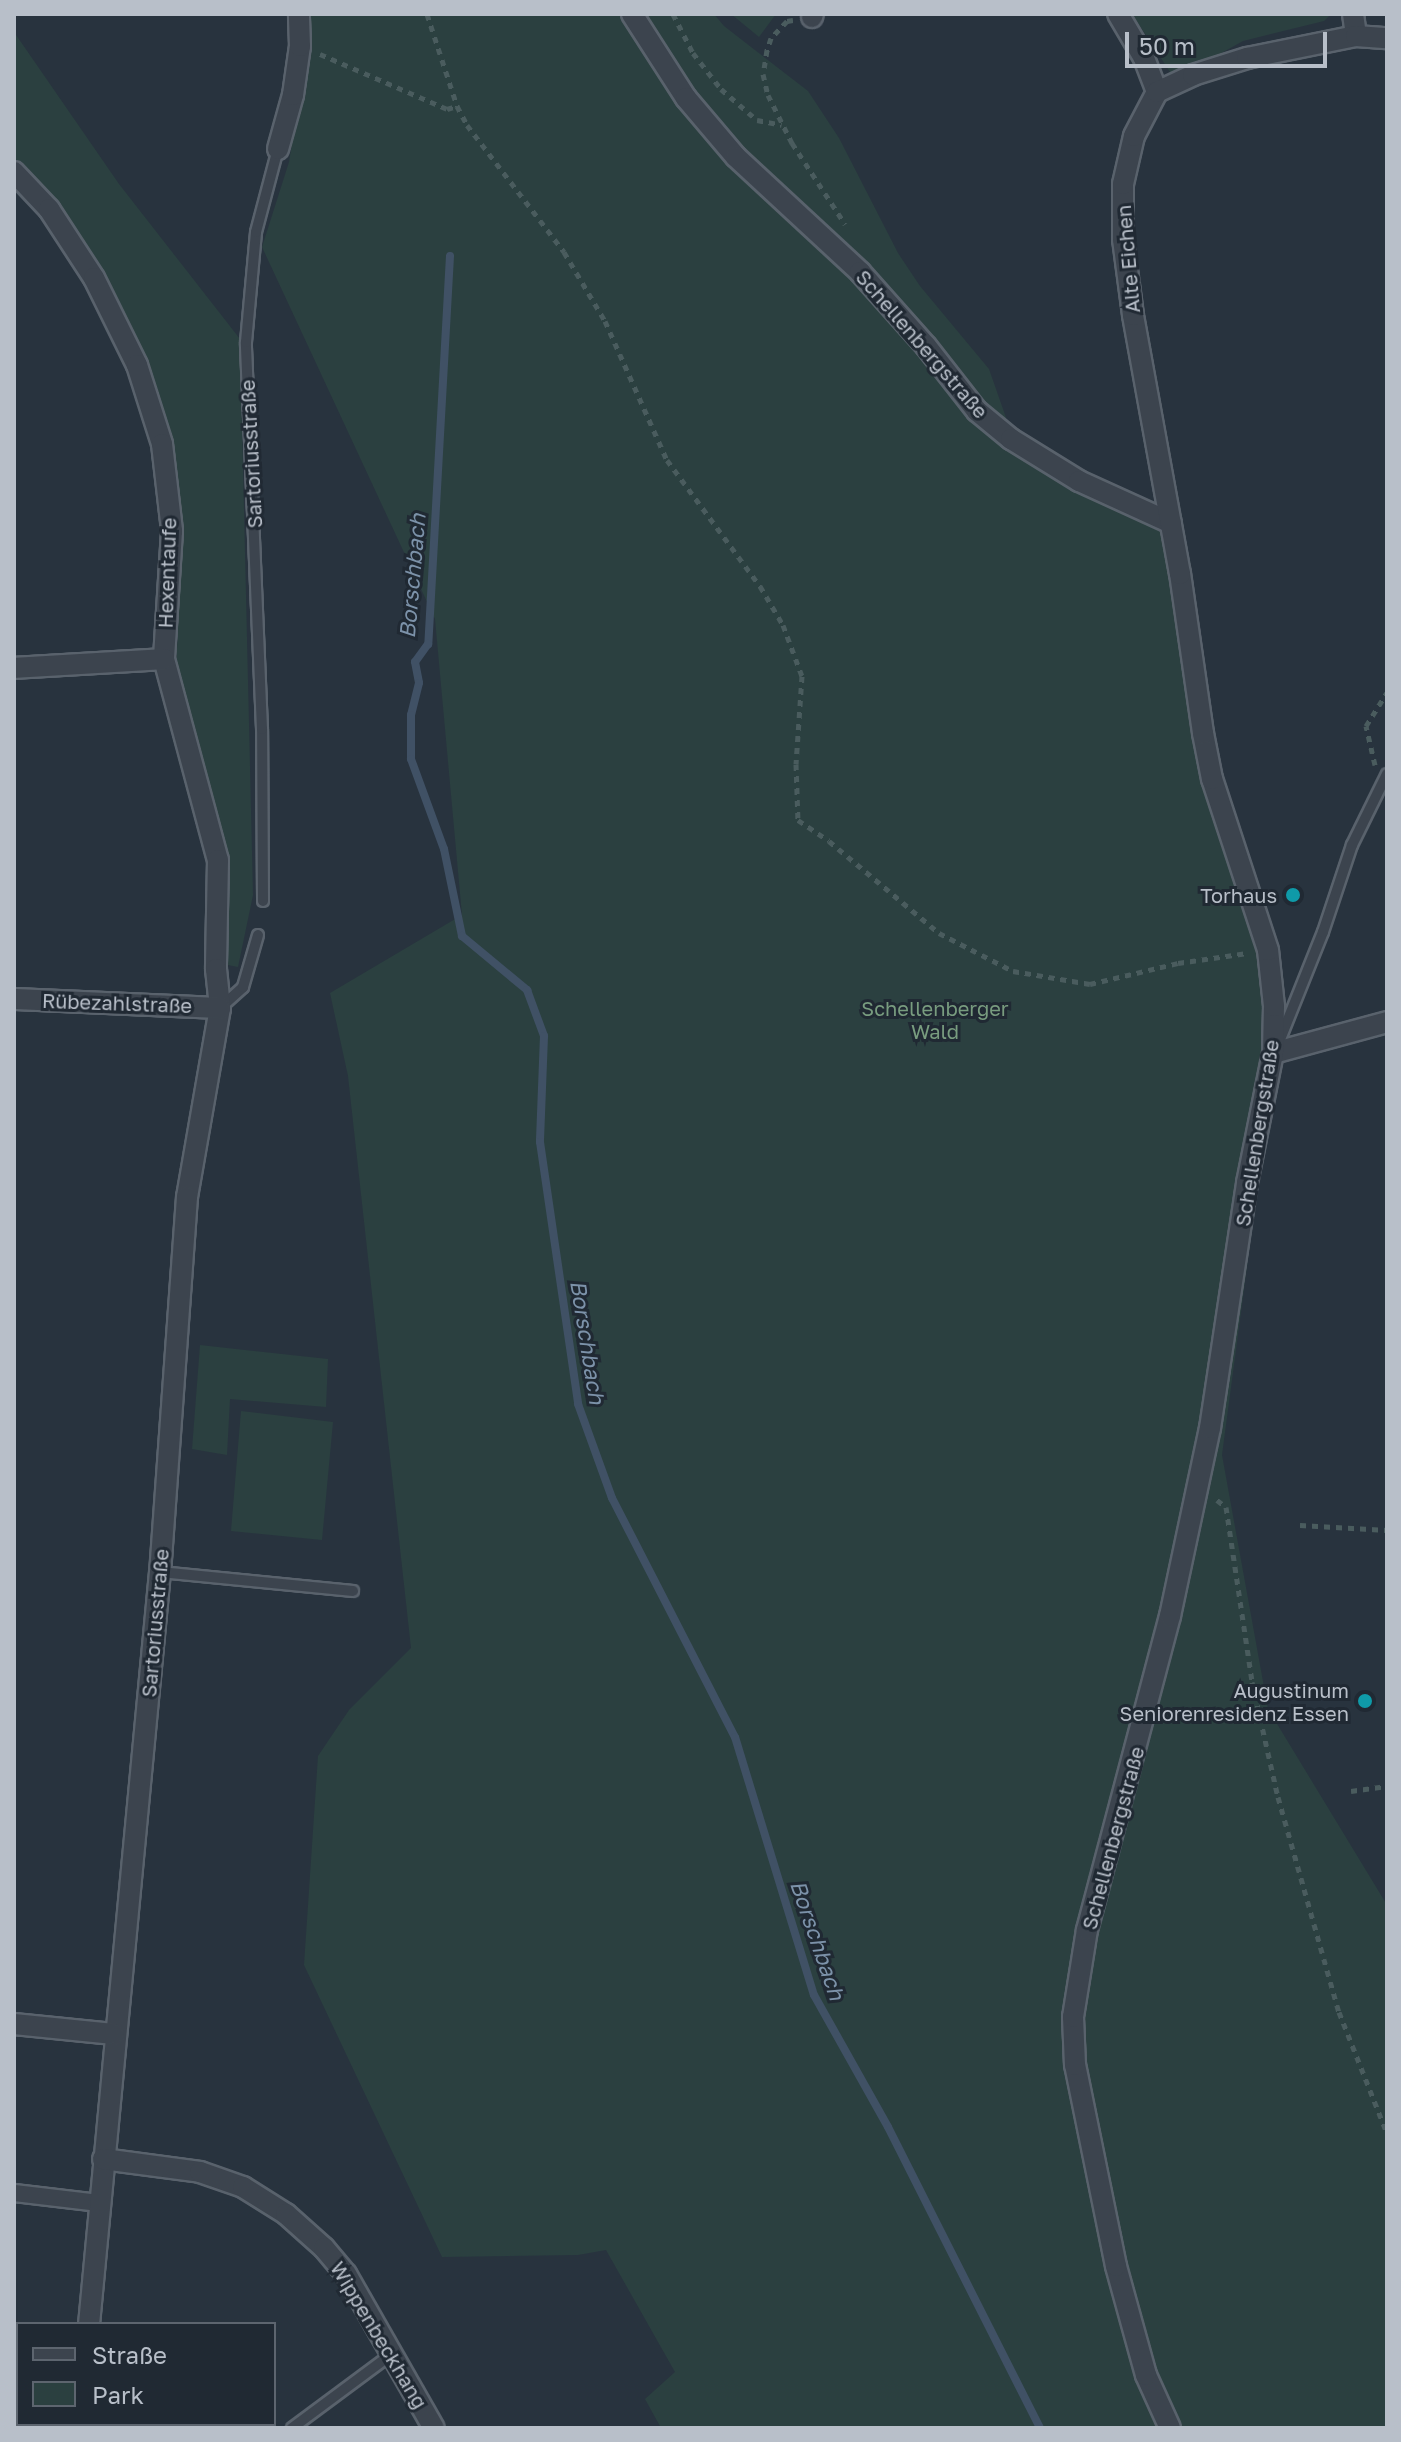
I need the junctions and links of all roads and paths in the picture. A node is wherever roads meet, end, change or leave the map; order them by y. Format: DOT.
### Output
graph roads {
  1 [pos="299,14"];
  2 [pos="427,14"];
  3 [pos="632,14"];
  4 [pos="673,14"];
  5 [pos="1118,14"];
  6 [pos="1353,14"];
  7 [pos="812,16"];
  8 [pos="1356,36"];
  9 [pos="1387,38"];
  10 [pos="300,46"];
  11 [pos="1157,92"];
  12 [pos="457,106"];
  13 [pos="783,125"];
  14 [pos="278,149"];
  15 [pos="17,180"];
  16 [pos="852,233"];
  17 [pos="1171,523"];
  18 [pos="164,659"];
  19 [pos="14,668"];
  20 [pos="1387,693"];
  21 [pos="1387,774"];
  22 [pos="1379,786"];
  23 [pos="263,901"];
  24 [pos="258,935"];
  25 [pos="1268,950"];
  26 [pos="14,999"];
  27 [pos="220,1008"];
  28 [pos="1387,1022"];
  29 [pos="1273,1053"];
  30 [pos="1198,1484"];
  31 [pos="1300,1525"];
  32 [pos="1387,1530"];
  33 [pos="160,1572"];
  34 [pos="353,1591"];
  35 [pos="1387,1786"];
  36 [pos="1351,1791"];
  37 [pos="14,2024"];
  38 [pos="114,2034"];
  39 [pos="1387,2133"];
  40 [pos="103,2159"];
  41 [pos="14,2193"];
  42 [pos="99,2203"];
  43 [pos="89,2322"];
  44 [pos="393,2353"];
  45 [pos="292,2428"];
  46 [pos="434,2428"];
  47 [pos="1170,2428"];
  1 -- 10 [label="street, Sartoriusstraße"];
  2 -- 12 [label="path"];
  3 -- 17 [label="street, Schellenbergstraße"];
  4 -- 13 [label="path"];
  5 -- 11 [label="street"];
  6 -- 8 [label="street"];
  7 -- 13 [label="path"];
  8 -- 9 [label="street"];
  8 -- 11 [label="street"];
  10 -- 12 [label="path"];
  10 -- 14 [label="street, Sartoriusstraße"];
  11 -- 17 [label="street, Alte Eichen"];
  12 -- 25 [label="path"];
  13 -- 16 [label="path"];
  14 -- 23 [label="lane, Sartoriusstraße"];
  15 -- 18 [label="street, Hexentaufe"];
  17 -- 25 [label="street, Schellenbergstraße"];
  18 -- 19 [label="street"];
  18 -- 27 [label="street, Hexentaufe"];
  20 -- 22 [label="path"];
  21 -- 22 [label="lane"];
  22 -- 29 [label="lane"];
  24 -- 27 [label="lane"];
  25 -- 29 [label="street, Schellenbergstraße"];
  26 -- 27 [label="street, Rübezahlstraße"];
  27 -- 33 [label="street, Sartoriusstraße"];
  28 -- 29 [label="street"];
  29 -- 30 [label="street, Schellenbergstraße"];
  30 -- 39 [label="path"];
  30 -- 47 [label="street, Schellenbergstraße"];
  31 -- 32 [label="path"];
  33 -- 34 [label="lane"];
  33 -- 38 [label="street, Sartoriusstraße"];
  35 -- 36 [label="path"];
  37 -- 38 [label="street"];
  38 -- 40 [label="street, Sartoriusstraße"];
  40 -- 42 [label="street, Sartoriusstraße"];
  40 -- 44 [label="street, Wippenbeckhang"];
  41 -- 42 [label="street"];
  42 -- 43 [label="street, Sartoriusstraße"];
  44 -- 45 [label="lane"];
  44 -- 46 [label="street, Wippenbeckhang"];
}
